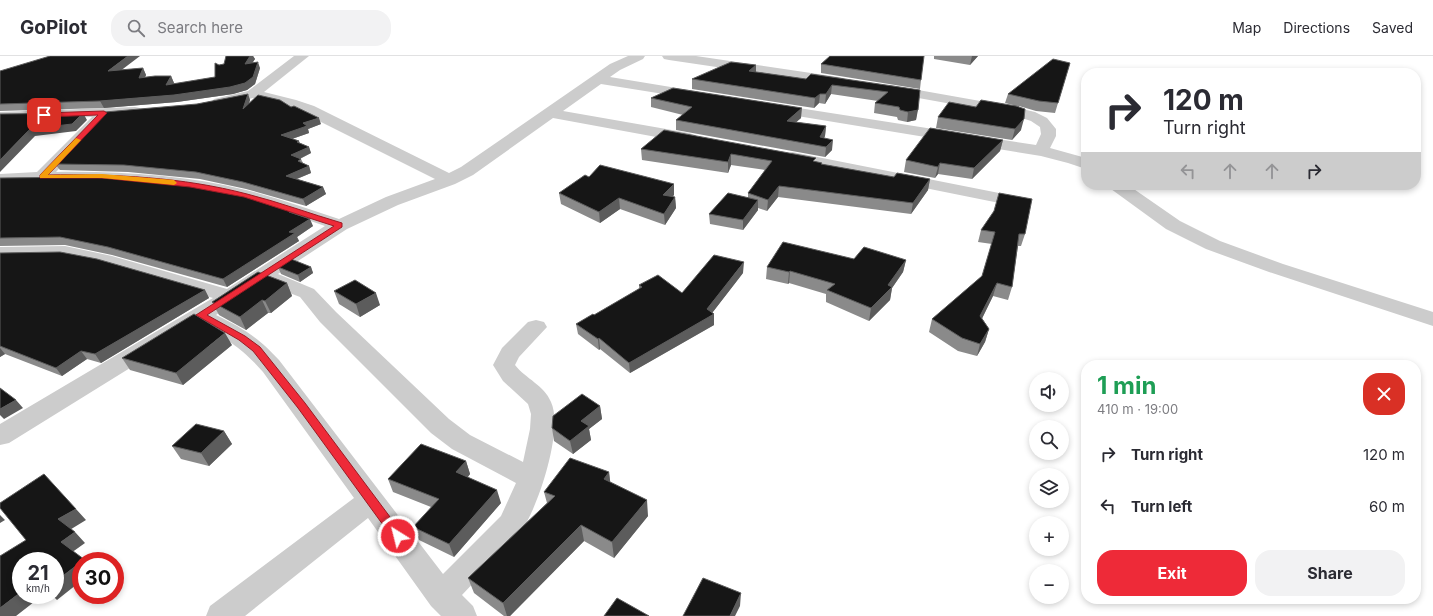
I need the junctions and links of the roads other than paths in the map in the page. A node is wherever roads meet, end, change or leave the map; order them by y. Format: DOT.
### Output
graph roads {
  1 [pos="302,56"];
  2 [pos="638,56"];
  3 [pos="669,56"];
  4 [pos="598,79"];
  5 [pos="855,84"];
  6 [pos="878,87"];
  7 [pos="253,94"];
  8 [pos="705,97"];
  9 [pos="204,104"];
  10 [pos="759,106"];
  11 [pos="146,110"];
  12 [pos="104,113"];
  13 [pos="551,113"];
  14 [pos="0,116"];
  15 [pos="704,141"];
  16 [pos="1040,151"];
  17 [pos="774,154"];
  18 [pos="1081,163"];
  19 [pos="42,177"];
  20 [pos="0,179"];
  21 [pos="449,180"];
  22 [pos="1124,190"];
  23 [pos="1019,202"];
  24 [pos="340,225"];
  25 [pos="0,253"];
  26 [pos="264,276"];
  27 [pos="230,296"];
  28 [pos="201,315"];
  29 [pos="1433,319"];
  30 [pos="536,327"];
  31 [pos="0,436"];
  32 [pos="530,478"];
  33 [pos="372,500"];
  34 [pos="442,596"];
  35 [pos="221,616"];
  36 [pos="462,616"];
  1 -- 7 [label="street"];
  2 -- 4 [label="street"];
  3 -- 5 [label="street"];
  4 -- 8 [label="street"];
  4 -- 13 [label="street"];
  6 -- 16 [label="street"];
  7 -- 9 [label="street"];
  7 -- 21 [label="street"];
  10 -- 16 [label="street"];
  11 -- 12 [label="street"];
  12 -- 14 [label="street"];
  12 -- 19 [label="street"];
  13 -- 15 [label="street"];
  13 -- 21 [label="street"];
  16 -- 18 [label="street"];
  17 -- 23 [label="street"];
  19 -- 20 [label="street"];
  19 -- 24 [label="street"];
  21 -- 24 [label="street"];
  22 -- 29 [label="street"];
  24 -- 26 [label="street"];
  25 -- 27 [label="street"];
  26 -- 27 [label="street"];
  26 -- 32 [label="street"];
  27 -- 28 [label="street"];
  28 -- 31 [label="street"];
  28 -- 33 [label="street"];
  30 -- 32 [label="street"];
  32 -- 34 [label="street"];
  33 -- 34 [label="street"];
  33 -- 35 [label="street"];
  34 -- 36 [label="street"];
}
